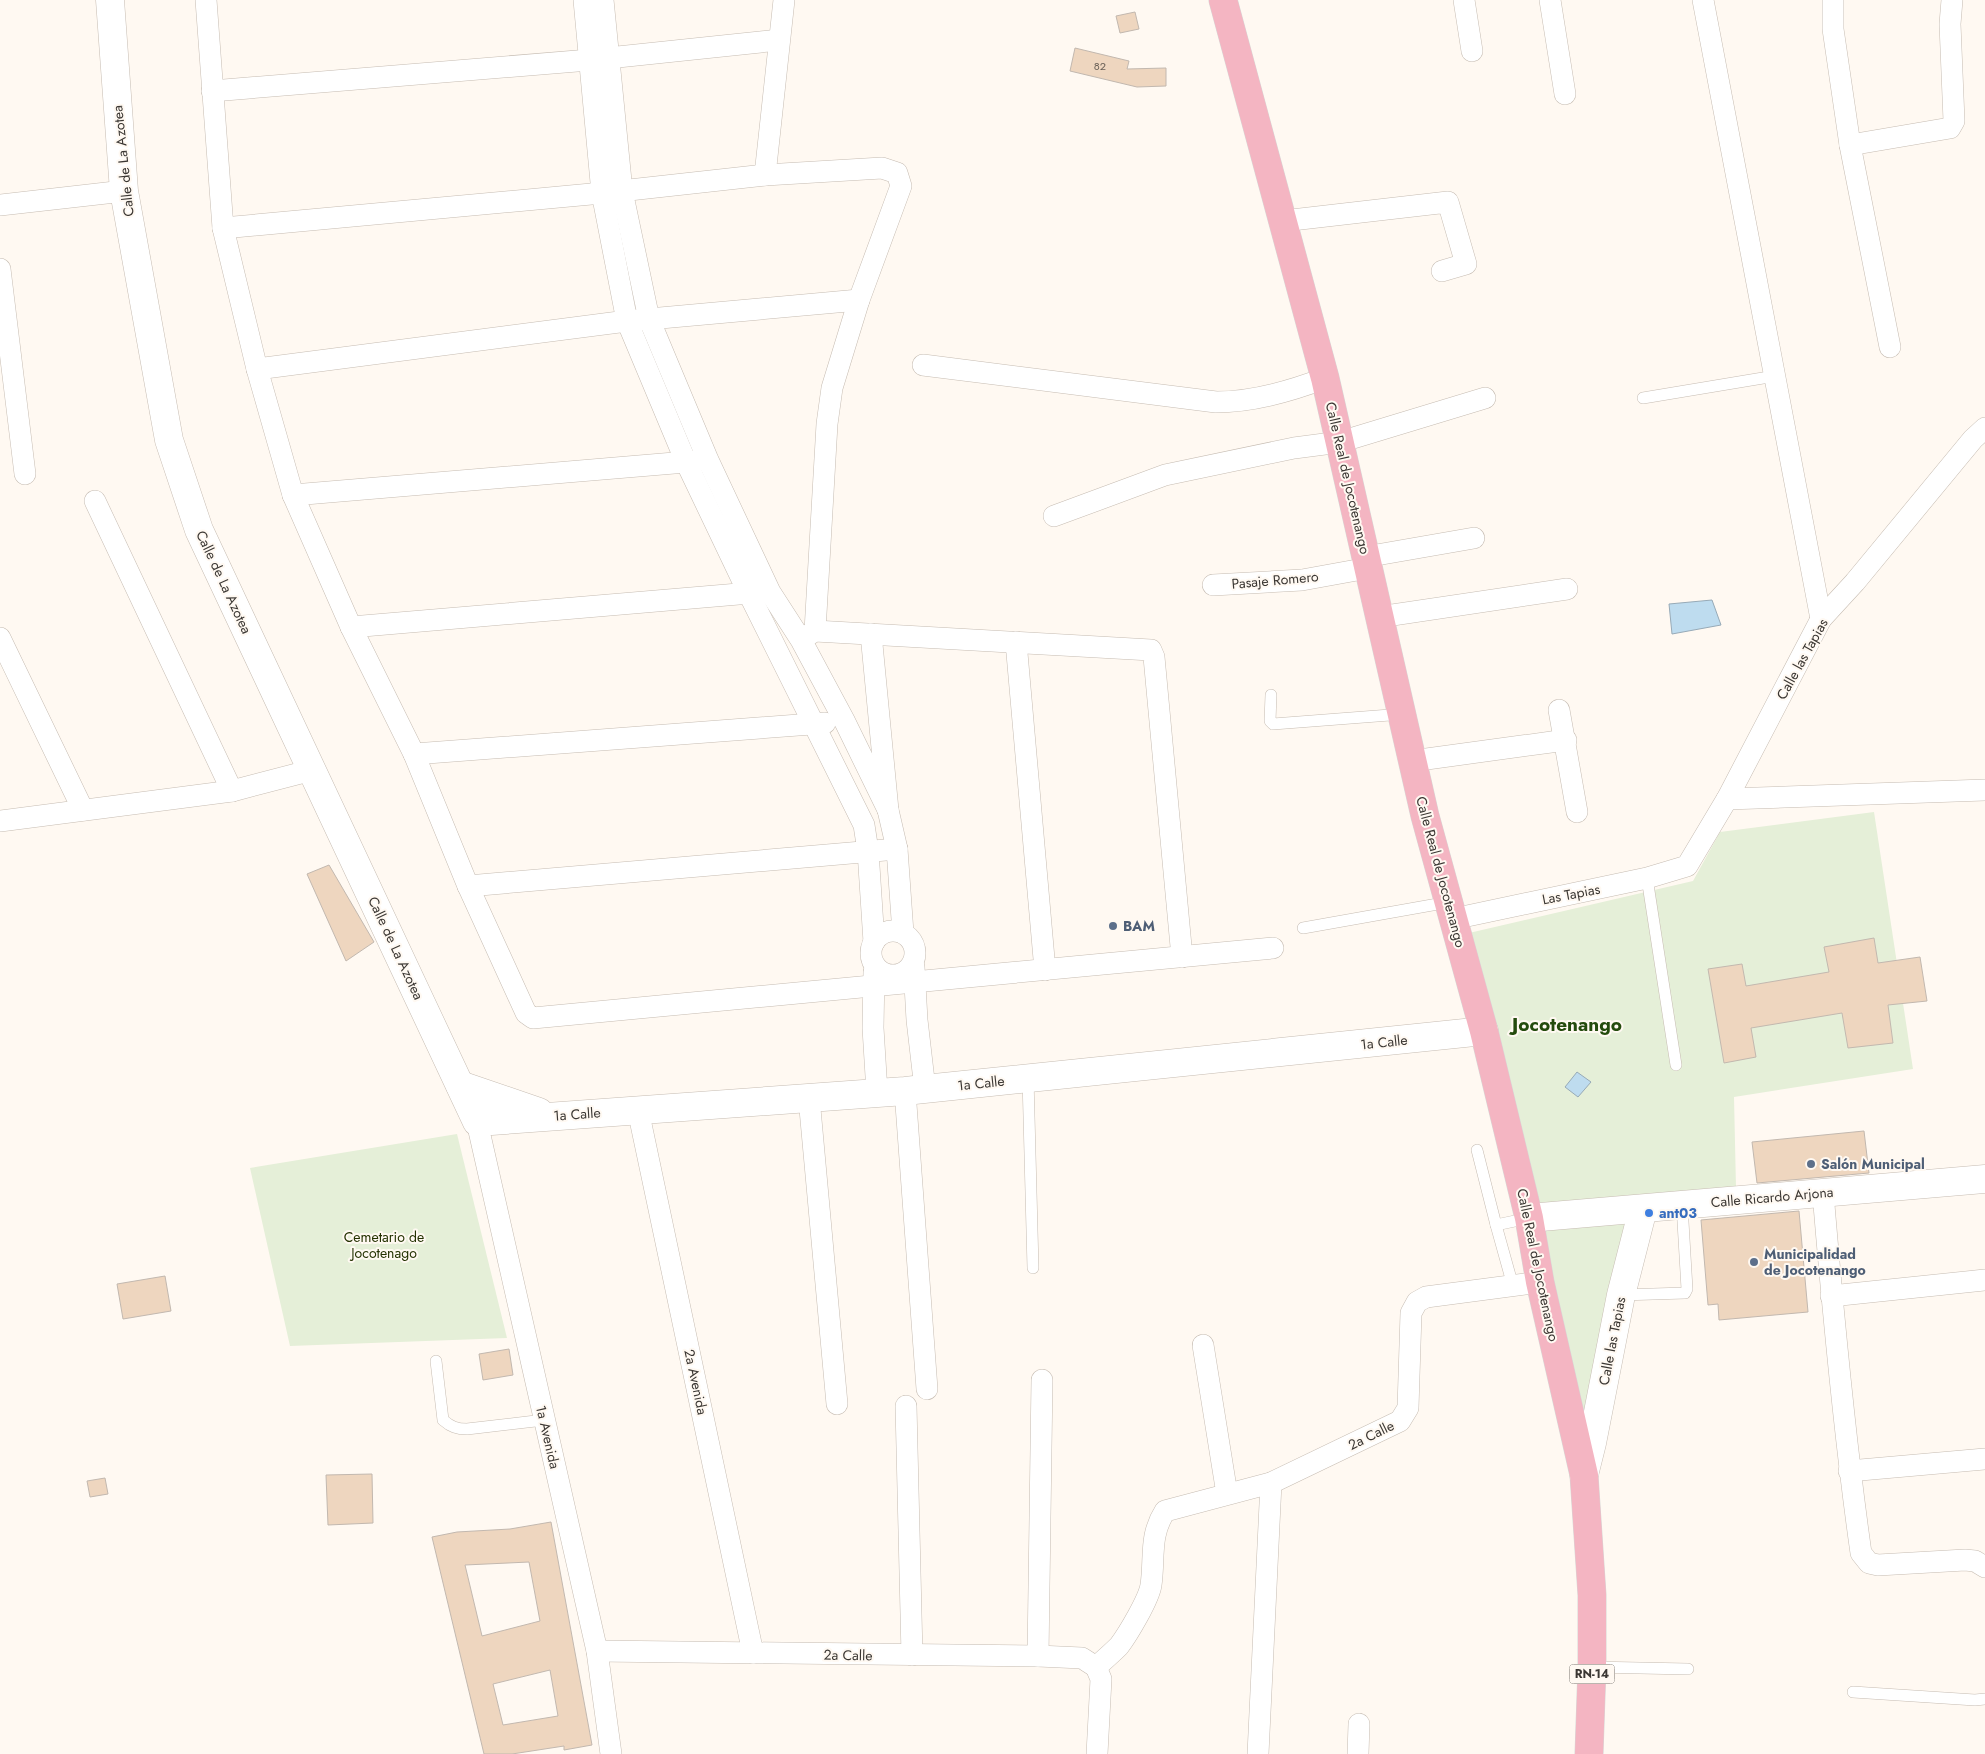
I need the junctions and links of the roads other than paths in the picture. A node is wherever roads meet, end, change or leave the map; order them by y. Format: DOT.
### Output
graph roads {
  1 [pos="110,0"];
  2 [pos="206,0"];
  3 [pos="584,0"];
  4 [pos="603,0"];
  5 [pos="784,0"];
  6 [pos="1223,0"];
  7 [pos="1464,0"];
  8 [pos="1550,0"];
  9 [pos="1704,0"];
  10 [pos="1833,0"];
  11 [pos="1952,0"];
  12 [pos="779,40"];
  13 [pos="1472,51"];
  14 [pos="600,59"];
  15 [pos="212,91"];
  16 [pos="1565,94"];
  17 [pos="1850,145"];
  18 [pos="765,175"];
  19 [pos="124,191"];
  20 [pos="612,192"];
  21 [pos="0,205"];
  22 [pos="1283,221"];
  23 [pos="223,228"];
  24 [pos="0,269"];
  25 [pos="1442,271"];
  26 [pos="859,300"];
  27 [pos="649,319"];
  28 [pos="628,321"];
  29 [pos="1890,347"];
  30 [pos="923,365"];
  31 [pos="257,369"];
  32 [pos="1775,376"];
  33 [pos="1325,378"];
  34 [pos="1485,398"];
  35 [pos="1643,398"];
  36 [pos="1985,428"];
  37 [pos="1340,442"];
  38 [pos="708,460"];
  39 [pos="686,462"];
  40 [pos="26,474"];
  41 [pos="293,495"];
  42 [pos="95,500"];
  43 [pos="1054,516"];
  44 [pos="1474,538"];
  45 [pos="1366,562"];
  46 [pos="1213,585"];
  47 [pos="1567,589"];
  48 [pos="770,592"];
  49 [pos="749,594"];
  50 [pos="1379,617"];
  51 [pos="1821,620"];
  52 [pos="351,627"];
  53 [pos="871,634"];
  54 [pos="808,635"];
  55 [pos="0,638"];
  56 [pos="1016,642"];
  57 [pos="1271,694"];
  58 [pos="1559,710"];
  59 [pos="1403,714"];
  60 [pos="846,722"];
  61 [pos="813,724"];
  62 [pos="1566,740"];
  63 [pos="414,754"];
  64 [pos="1412,761"];
  65 [pos="312,770"];
  66 [pos="1985,790"];
  67 [pos="232,791"];
  68 [pos="1727,799"];
  69 [pos="83,810"];
  70 [pos="888,810"];
  71 [pos="1578,812"];
  72 [pos="0,821"];
  73 [pos="897,849"];
  74 [pos="868,851"];
  75 [pos="1687,866"];
  76 [pos="1647,878"];
  77 [pos="468,886"];
  78 [pos="1451,910"];
  79 [pos="1303,928"];
  80 [pos="903,933"];
  81 [pos="874,942"];
  82 [pos="1273,948"];
  83 [pos="1182,957"];
  84 [pos="1045,970"];
  85 [pos="914,972"];
  86 [pos="874,977"];
  87 [pos="1484,1032"];
  88 [pos="1676,1065"];
  89 [pos="1028,1078"];
  90 [pos="460,1085"];
  91 [pos="915,1090"];
  92 [pos="877,1092"];
  93 [pos="809,1098"];
  94 [pos="638,1110"];
  95 [pos="550,1116"];
  96 [pos="477,1122"];
  97 [pos="1477,1150"];
  98 [pos="1985,1179"];
  99 [pos="1823,1193"];
  100 [pos="1682,1205"];
  101 [pos="1643,1208"];
  102 [pos="1529,1218"];
  103 [pos="1496,1225"];
  104 [pos="1033,1268"];
  105 [pos="1985,1280"];
  106 [pos="1540,1282"];
  107 [pos="1513,1286"];
  108 [pos="1621,1295"];
  109 [pos="1831,1296"];
  110 [pos="1203,1345"];
  111 [pos="436,1361"];
  112 [pos="1042,1380"];
  113 [pos="927,1389"];
  114 [pos="837,1404"];
  115 [pos="906,1406"];
  116 [pos="544,1420"];
  117 [pos="1985,1459"];
  118 [pos="1849,1471"];
  119 [pos="1584,1474"];
  120 [pos="1271,1483"];
  121 [pos="1228,1494"];
  122 [pos="1985,1567"];
  123 [pos="597,1651"];
  124 [pos="754,1653"];
  125 [pos="912,1655"];
  126 [pos="1038,1656"];
  127 [pos="1096,1667"];
  128 [pos="1592,1667"];
  129 [pos="1688,1669"];
  130 [pos="1853,1692"];
  131 [pos="1985,1699"];
  132 [pos="1359,1724"];
  133 [pos="611,1754"];
  134 [pos="1097,1754"];
  135 [pos="1258,1754"];
  136 [pos="1358,1754"];
  137 [pos="1589,1754"];
  1 -- 19 [label="street, Calle de La Azotea"];
  2 -- 15 [label="street"];
  3 -- 14 [label="street"];
  4 -- 14 [label="street"];
  5 -- 12 [label="street"];
  6 -- 22 [label="main road, Calle Real de Jocotenango"];
  7 -- 13 [label="street"];
  8 -- 16 [label="street"];
  9 -- 32 [label="street"];
  10 -- 17 [label="street"];
  11 -- 17 [label="street"];
  12 -- 14 [label="street"];
  12 -- 18 [label="street"];
  14 -- 15 [label="street"];
  14 -- 20 [label="street"];
  15 -- 23 [label="street"];
  17 -- 29 [label="street"];
  18 -- 20 [label="street"];
  18 -- 26 [label="street"];
  19 -- 21 [label="street"];
  19 -- 65 [label="street, Calle de La Azotea"];
  20 -- 23 [label="street"];
  20 -- 27 [label="street"];
  20 -- 28 [label="street"];
  22 -- 25 [label="street"];
  22 -- 33 [label="main road, Calle Real de Jocotenango"];
  23 -- 31 [label="street"];
  24 -- 40 [label="street"];
  26 -- 27 [label="street"];
  26 -- 54 [label="street"];
  27 -- 28 [label="street"];
  27 -- 38 [label="street"];
  28 -- 31 [label="street"];
  28 -- 39 [label="street"];
  30 -- 33 [label="street"];
  31 -- 41 [label="street"];
  32 -- 35 [label="lane"];
  32 -- 51 [label="street"];
  33 -- 37 [label="main road, Calle Real de Jocotenango"];
  34 -- 37 [label="street"];
  36 -- 51 [label="street, Calle las Tapias"];
  37 -- 43 [label="street"];
  37 -- 45 [label="main road, Calle Real de Jocotenango"];
  38 -- 39 [label="street"];
  38 -- 48 [label="street"];
  39 -- 41 [label="street"];
  39 -- 49 [label="street"];
  41 -- 52 [label="street"];
  42 -- 67 [label="street"];
  44 -- 45 [label="street, Pasaje Romero"];
  45 -- 46 [label="street, Pasaje Romero"];
  45 -- 50 [label="main road, Calle Real de Jocotenango"];
  47 -- 50 [label="street"];
  48 -- 49 [label="street"];
  48 -- 54 [label="street"];
  49 -- 52 [label="street"];
  49 -- 61 [label="street"];
  50 -- 59 [label="main road, Calle Real de Jocotenango"];
  51 -- 68 [label="street, Calle las Tapias"];
  52 -- 63 [label="street"];
  53 -- 54 [label="street"];
  53 -- 56 [label="street"];
  53 -- 70 [label="street"];
  54 -- 60 [label="street"];
  55 -- 69 [label="street"];
  56 -- 83 [label="street"];
  56 -- 84 [label="street"];
  57 -- 59 [label="lane"];
  58 -- 62 [label="street"];
  59 -- 64 [label="main road, Calle Real de Jocotenango"];
  60 -- 61 [label="street"];
  60 -- 70 [label="street"];
  61 -- 63 [label="street"];
  61 -- 74 [label="street"];
  62 -- 64 [label="street"];
  62 -- 71 [label="street"];
  63 -- 77 [label="street"];
  64 -- 78 [label="main road, Calle Real de Jocotenango"];
  65 -- 67 [label="street"];
  65 -- 90 [label="street, Calle de La Azotea"];
  66 -- 68 [label="street"];
  67 -- 69 [label="street"];
  68 -- 75 [label="street, Calle las Tapias"];
  69 -- 72 [label="street"];
  70 -- 73 [label="street"];
  73 -- 74 [label="street"];
  73 -- 80 [label="street"];
  74 -- 77 [label="street"];
  74 -- 81 [label="street"];
  75 -- 76 [label="street, Las Tapias"];
  76 -- 78 [label="street, Las Tapias"];
  76 -- 88 [label="lane"];
  77 -- 86 [label="street"];
  78 -- 79 [label="lane"];
  78 -- 87 [label="main road, Calle Real de Jocotenango"];
  80 -- 81 [label="street"];
  80 -- 85 [label="street"];
  81 -- 86 [label="street"];
  82 -- 83 [label="street"];
  83 -- 84 [label="street"];
  84 -- 85 [label="street"];
  85 -- 86 [label="street"];
  85 -- 91 [label="street"];
  86 -- 92 [label="street"];
  87 -- 89 [label="street, 1a Calle"];
  87 -- 102 [label="main road, Calle Real de Jocotenango"];
  89 -- 91 [label="street, 1a Calle"];
  89 -- 104 [label="lane"];
  90 -- 95 [label="street"];
  90 -- 96 [label="street, Calle de La Azotea"];
  91 -- 92 [label="street, 1a Calle"];
  91 -- 113 [label="street"];
  92 -- 93 [label="street, 1a Calle"];
  93 -- 94 [label="street, 1a Calle"];
  93 -- 114 [label="street"];
  94 -- 95 [label="street, 1a Calle"];
  94 -- 124 [label="street, 2a Avenida"];
  95 -- 96 [label="street, 1a Calle"];
  96 -- 116 [label="street, 1a Avenida"];
  97 -- 103 [label="lane"];
  98 -- 99 [label="street, Calle Ricardo Arjona"];
  99 -- 100 [label="street, Calle Ricardo Arjona"];
  99 -- 109 [label="street"];
  100 -- 101 [label="street, Calle Ricardo Arjona"];
  100 -- 108 [label="lane"];
  101 -- 102 [label="street, Calle Ricardo Arjona"];
  101 -- 108 [label="street, Calle las Tapias"];
  102 -- 103 [label="lane"];
  102 -- 106 [label="main road, Calle Real de Jocotenango"];
  103 -- 107 [label="lane"];
  105 -- 109 [label="street"];
  106 -- 107 [label="street, 2a Calle"];
  106 -- 119 [label="main road, Calle Real de Jocotenango"];
  107 -- 120 [label="street, 2a Calle"];
  108 -- 119 [label="street, Calle las Tapias"];
  109 -- 118 [label="street"];
  110 -- 121 [label="street"];
  111 -- 116 [label="lane"];
  112 -- 126 [label="street"];
  115 -- 125 [label="street"];
  116 -- 123 [label="street, 1a Avenida"];
  117 -- 118 [label="street"];
  118 -- 122 [label="street"];
  119 -- 128 [label="main road, Calle Real de Jocotenango / RN-14"];
  120 -- 121 [label="street, 2a Calle"];
  120 -- 135 [label="street"];
  121 -- 127 [label="street, 2a Calle"];
  123 -- 124 [label="street, 2a Calle"];
  123 -- 133 [label="street, 1a Avenida"];
  124 -- 125 [label="street, 2a Calle"];
  125 -- 126 [label="street, 2a Calle"];
  126 -- 127 [label="street, 2a Calle"];
  127 -- 134 [label="street"];
  128 -- 129 [label="lane"];
  128 -- 137 [label="main road, Calle Real de Jocotenango / RN-14"];
  130 -- 131 [label="lane"];
  132 -- 136 [label="street"];
}
